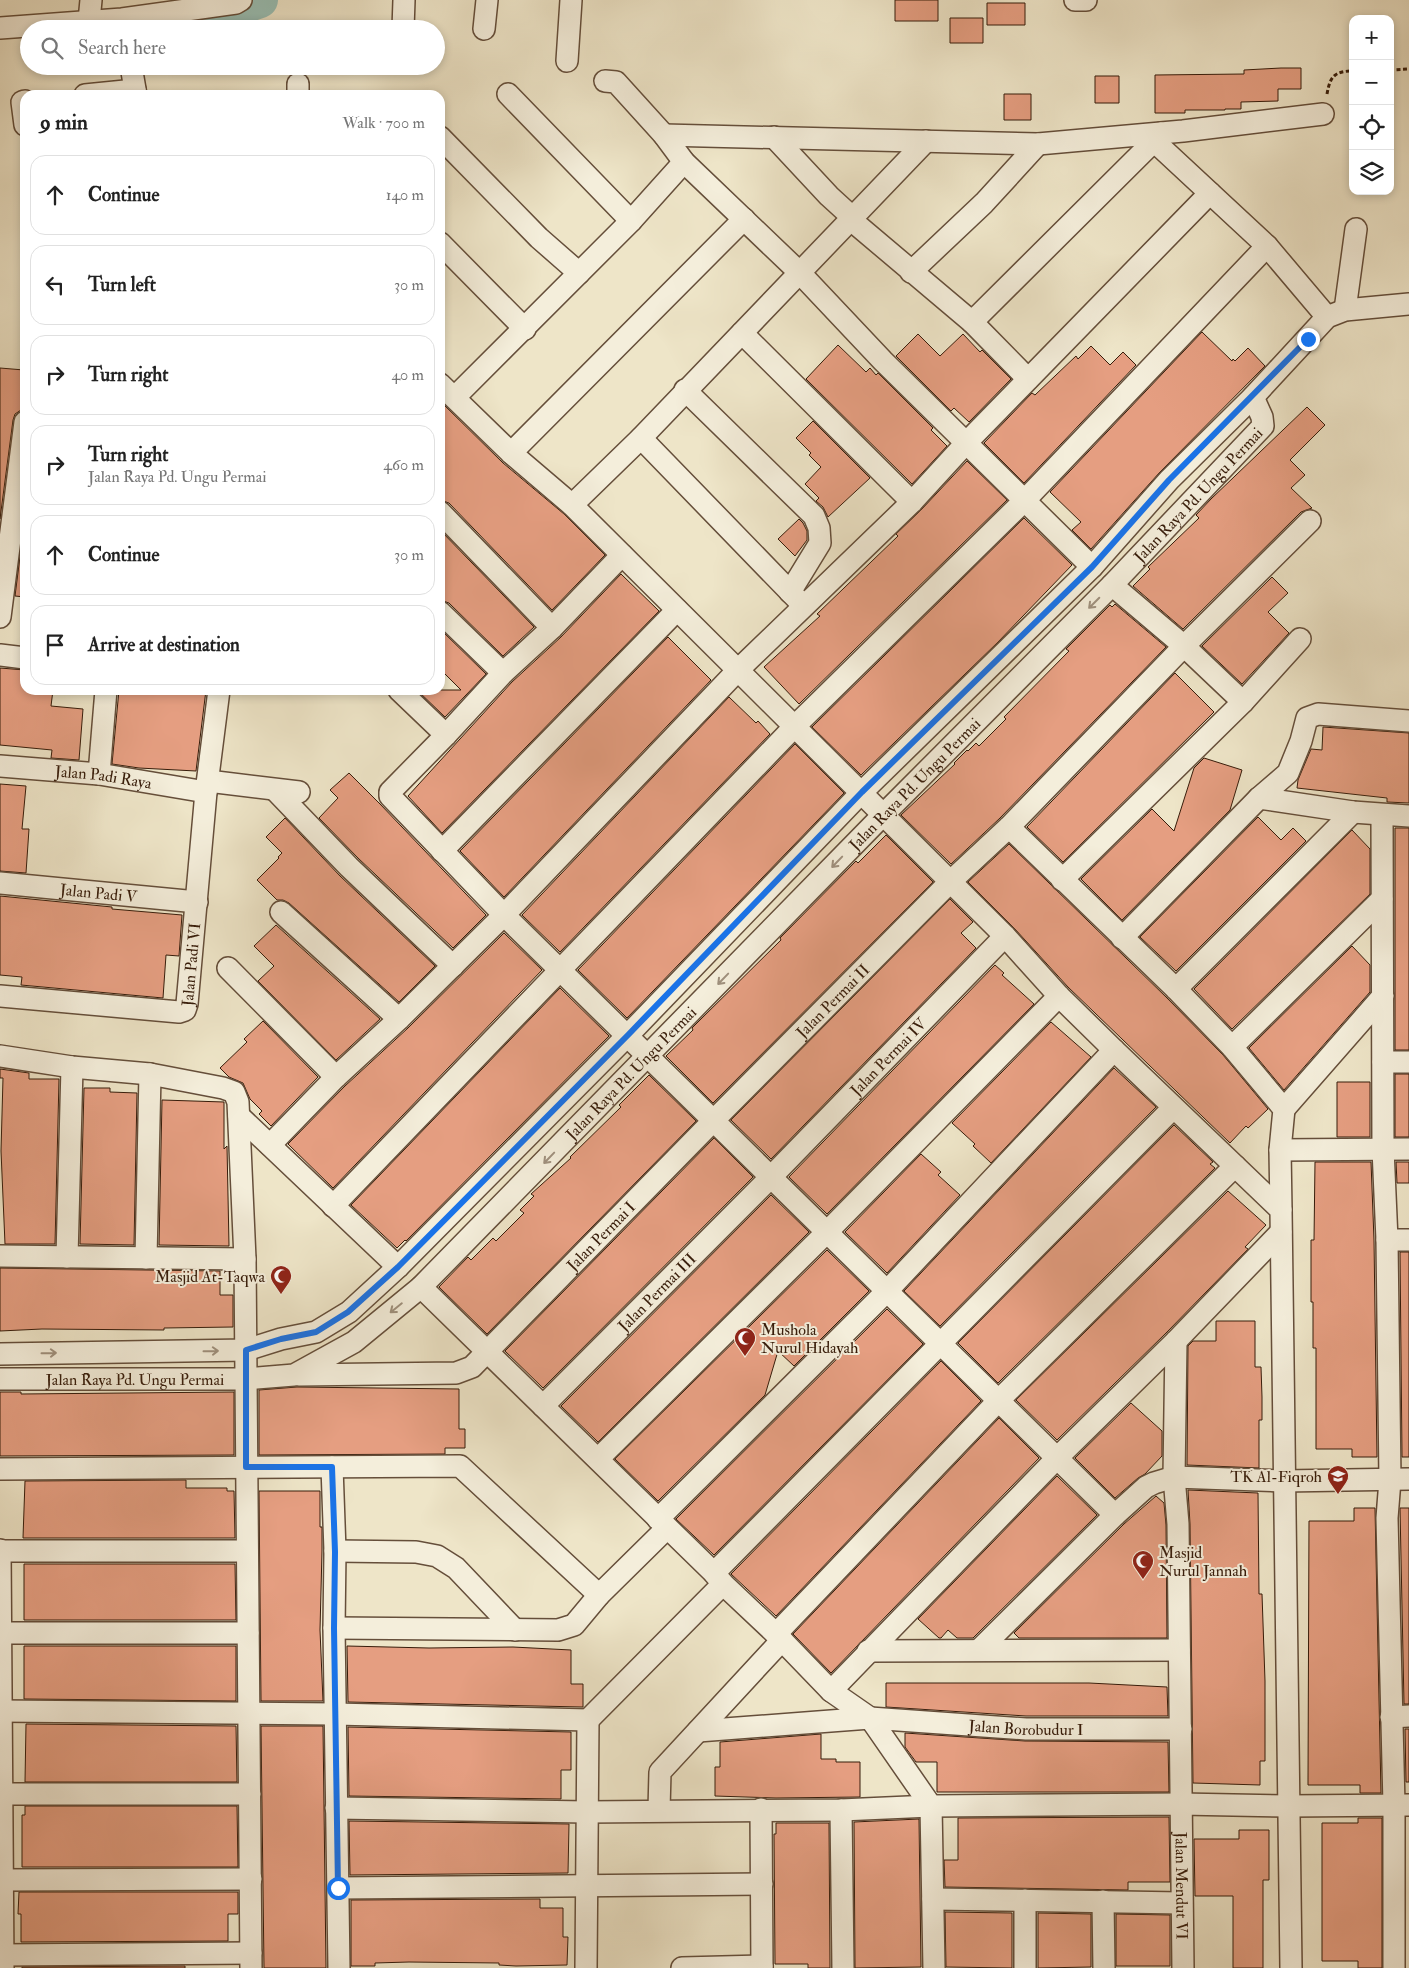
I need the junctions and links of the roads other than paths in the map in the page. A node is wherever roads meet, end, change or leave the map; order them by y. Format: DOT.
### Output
graph roads {
  1 [pos="91,0"];
  2 [pos="241,0"];
  3 [pos="404,0"];
  4 [pos="487,0"];
  5 [pos="571,0"];
  6 [pos="1075,0"];
  7 [pos="1086,0"];
  8 [pos="89,20"];
  9 [pos="145,20"];
  10 [pos="403,20"];
  11 [pos="20,26"];
  12 [pos="0,28"];
  13 [pos="484,29"];
  14 [pos="567,61"];
  15 [pos="132,75"];
  16 [pos="605,81"];
  17 [pos="135,90"];
  18 [pos="508,94"];
  19 [pos="1323,114"];
  20 [pos="664,135"];
  21 [pos="774,137"];
  22 [pos="1158,137"];
  23 [pos="926,141"];
  24 [pos="445,142"];
  25 [pos="1038,144"];
  26 [pos="684,162"];
  27 [pos="1210,193"];
  28 [pos="851,218"];
  29 [pos="744,219"];
  30 [pos="631,222"];
  31 [pos="1356,229"];
  32 [pos="1267,246"];
  33 [pos="445,248"];
  34 [pos="799,272"];
  35 [pos="911,272"];
  36 [pos="579,274"];
  37 [pos="1409,304"];
  38 [pos="1336,314"];
  39 [pos="972,322"];
  40 [pos="525,328"];
  41 [pos="742,332"];
  42 [pos="1028,379"];
  43 [pos="447,390"];
  44 [pos="685,390"];
  45 [pos="1253,397"];
  46 [pos="641,438"];
  47 [pos="967,442"];
  48 [pos="511,453"];
  49 [pos="20,461"];
  50 [pos="1026,500"];
  51 [pos="912,502"];
  52 [pos="572,505"];
  53 [pos="445,517"];
  54 [pos="1310,522"];
  55 [pos="622,555"];
  56 [pos="1092,567"];
  57 [pos="1112,585"];
  58 [pos="798,599"];
  59 [pos="677,610"];
  60 [pos="0,617"];
  61 [pos="445,617"];
  62 [pos="552,628"];
  63 [pos="1300,639"];
  64 [pos="1184,646"];
  65 [pos="0,655"];
  66 [pos="20,657"];
  67 [pos="738,670"];
  68 [pos="503,673"];
  69 [pos="106,695"];
  70 [pos="218,695"];
  71 [pos="404,695"];
  72 [pos="1243,702"];
  73 [pos="1409,721"];
  74 [pos="795,726"];
  75 [pos="446,736"];
  76 [pos="0,766"];
  77 [pos="99,774"];
  78 [pos="207,787"];
  79 [pos="275,790"];
  80 [pos="299,792"];
  81 [pos="862,792"];
  82 [pos="1259,798"];
  83 [pos="1353,812"];
  84 [pos="883,815"];
  85 [pos="1382,815"];
  86 [pos="1409,816"];
  87 [pos="1009,827"];
  88 [pos="442,851"];
  89 [pos="1062,880"];
  90 [pos="950,882"];
  91 [pos="0,883"];
  92 [pos="1382,899"];
  93 [pos="198,902"];
  94 [pos="281,912"];
  95 [pos="504,915"];
  96 [pos="1005,936"];
  97 [pos="1122,938"];
  98 [pos="453,966"];
  99 [pos="228,968"];
  100 [pos="559,969"];
  101 [pos="1176,989"];
  102 [pos="0,996"];
  103 [pos="1059,996"];
  104 [pos="1383,996"];
  105 [pos="399,1019"];
  106 [pos="628,1035"];
  107 [pos="1232,1046"];
  108 [pos="1114,1050"];
  109 [pos="0,1056"];
  110 [pos="648,1056"];
  111 [pos="1383,1062"];
  112 [pos="1409,1062"];
  113 [pos="72,1067"];
  114 [pos="150,1074"];
  115 [pos="336,1077"];
  116 [pos="1173,1108"];
  117 [pos="1284,1109"];
  118 [pos="239,1116"];
  119 [pos="714,1120"];
  120 [pos="270,1146"];
  121 [pos="1384,1149"];
  122 [pos="1409,1149"];
  123 [pos="1280,1150"];
  124 [pos="1235,1166"];
  125 [pos="771,1177"];
  126 [pos="333,1206"];
  127 [pos="1281,1210"];
  128 [pos="827,1232"];
  129 [pos="1281,1232"];
  130 [pos="1387,1240"];
  131 [pos="1409,1240"];
  132 [pos="0,1256"];
  133 [pos="67,1257"];
  134 [pos="146,1258"];
  135 [pos="245,1259"];
  136 [pos="398,1267"];
  137 [pos="421,1287"];
  138 [pos="887,1291"];
  139 [pos="1176,1341"];
  140 [pos="942,1344"];
  141 [pos="246,1350"];
  142 [pos="486,1352"];
  143 [pos="0,1354"];
  144 [pos="294,1375"];
  145 [pos="0,1379"];
  146 [pos="246,1379"];
  147 [pos="999,1400"];
  148 [pos="543,1406"];
  149 [pos="1057,1458"];
  150 [pos="598,1459"];
  151 [pos="246,1467"];
  152 [pos="332,1467"];
  153 [pos="0,1469"];
  154 [pos="1174,1477"];
  155 [pos="1399,1480"];
  156 [pos="1283,1481"];
  157 [pos="1115,1515"];
  158 [pos="662,1524"];
  159 [pos="0,1551"];
  160 [pos="247,1551"];
  161 [pos="335,1552"];
  162 [pos="719,1579"];
  163 [pos="599,1595"];
  164 [pos="334,1628"];
  165 [pos="515,1630"];
  166 [pos="1,1633"];
  167 [pos="248,1633"];
  168 [pos="779,1637"];
  169 [pos="979,1650"];
  170 [pos="1179,1650"];
  171 [pos="868,1651"];
  172 [pos="831,1691"];
  173 [pos="1,1712"];
  174 [pos="249,1714"];
  175 [pos="335,1714"];
  176 [pos="1400,1716"];
  177 [pos="870,1718"];
  178 [pos="588,1720"];
  179 [pos="1181,1729"];
  180 [pos="698,1731"];
  181 [pos="2,1794"];
  182 [pos="250,1794"];
  183 [pos="1181,1804"];
  184 [pos="1402,1805"];
  185 [pos="932,1806"];
  186 [pos="1289,1806"];
  187 [pos="336,1808"];
  188 [pos="660,1810"];
  189 [pos="761,1810"];
  190 [pos="841,1810"];
  191 [pos="587,1812"];
  192 [pos="250,1879"];
  193 [pos="2,1880"];
  194 [pos="762,1884"];
  195 [pos="587,1886"];
  196 [pos="338,1888"];
  197 [pos="1401,1897"];
  198 [pos="934,1899"];
  199 [pos="1026,1900"];
  200 [pos="1103,1901"];
  201 [pos="1181,1903"];
  202 [pos="251,1961"];
  203 [pos="3,1962"];
  204 [pos="762,1967"];
  205 [pos="339,1968"];
  206 [pos="586,1968"];
  207 [pos="682,1968"];
  208 [pos="843,1968"];
  209 [pos="934,1968"];
  210 [pos="1025,1968"];
  211 [pos="1104,1968"];
  212 [pos="1183,1968"];
  213 [pos="1291,1968"];
  214 [pos="1394,1968"];
  1 -- 8 [label="street"];
  2 -- 9 [label="street"];
  3 -- 10 [label="street"];
  4 -- 13 [label="street"];
  5 -- 14 [label="street"];
  6 -- 7 [label="street"];
  11 -- 12 [label="street"];
  15 -- 17 [label="street"];
  16 -- 20 [label="street"];
  18 -- 30 [label="street"];
  19 -- 22 [label="street"];
  20 -- 21 [label="street"];
  20 -- 26 [label="street"];
  21 -- 23 [label="street"];
  21 -- 28 [label="street"];
  22 -- 25 [label="street"];
  22 -- 27 [label="street"];
  22 -- 39 [label="street"];
  23 -- 25 [label="street"];
  23 -- 28 [label="street"];
  24 -- 36 [label="street"];
  25 -- 35 [label="street"];
  26 -- 29 [label="street"];
  26 -- 30 [label="street"];
  27 -- 32 [label="street"];
  27 -- 42 [label="street"];
  28 -- 34 [label="street"];
  28 -- 35 [label="street"];
  29 -- 34 [label="street"];
  29 -- 48 [label="street"];
  30 -- 36 [label="street"];
  31 -- 38 [label="street"];
  32 -- 38 [label="street"];
  32 -- 50 [label="street"];
  33 -- 40 [label="street"];
  34 -- 41 [label="street"];
  34 -- 47 [label="street"];
  35 -- 39 [label="street"];
  36 -- 40 [label="street"];
  37 -- 38 [label="street"];
  38 -- 45 [label="street"];
  39 -- 42 [label="street"];
  40 -- 43 [label="street"];
  41 -- 44 [label="street"];
  41 -- 51 [label="street"];
  42 -- 47 [label="street"];
  43 -- 48 [label="street"];
  44 -- 46 [label="street"];
  44 -- 58 [label="street"];
  45 -- 56 [label="street, Jalan Raya Pd. Ungu Permai"];
  45 -- 57 [label="street, Jalan Raya Pd. Ungu Permai"];
  46 -- 52 [label="street"];
  46 -- 58 [label="street"];
  47 -- 50 [label="street"];
  47 -- 51 [label="street"];
  48 -- 52 [label="street"];
  49 -- 60 [label="street"];
  50 -- 56 [label="street"];
  50 -- 74 [label="street"];
  51 -- 58 [label="street"];
  52 -- 55 [label="street"];
  53 -- 62 [label="street"];
  54 -- 64 [label="street, Jalan Permai II"];
  55 -- 59 [label="street"];
  55 -- 62 [label="street"];
  56 -- 81 [label="street, Jalan Raya Pd. Ungu Permai"];
  57 -- 64 [label="street"];
  57 -- 84 [label="street, Jalan Raya Pd. Ungu Permai, one-way"];
  58 -- 67 [label="street"];
  59 -- 67 [label="street"];
  59 -- 88 [label="street"];
  61 -- 68 [label="street"];
  62 -- 68 [label="street"];
  63 -- 72 [label="street"];
  64 -- 72 [label="street"];
  64 -- 87 [label="street, Jalan Permai II"];
  65 -- 66 [label="street"];
  67 -- 74 [label="street"];
  67 -- 95 [label="street"];
  68 -- 75 [label="street"];
  69 -- 77 [label="street"];
  70 -- 78 [label="street, Jalan Padi VI"];
  71 -- 75 [label="street"];
  72 -- 89 [label="street"];
  73 -- 82 [label="street"];
  74 -- 81 [label="street"];
  74 -- 100 [label="street"];
  75 -- 88 [label="street"];
  76 -- 77 [label="street, Jalan Padi Raya"];
  77 -- 78 [label="street, Jalan Padi Raya"];
  78 -- 79 [label="street, Jalan Padi Raya"];
  78 -- 93 [label="street, Jalan Padi VI"];
  79 -- 80 [label="street, Jalan Padi Raya"];
  79 -- 98 [label="street"];
  81 -- 84 [label="street"];
  81 -- 106 [label="street, Jalan Raya Pd. Ungu Permai"];
  82 -- 83 [label="street"];
  82 -- 97 [label="street"];
  83 -- 85 [label="street"];
  83 -- 101 [label="street"];
  84 -- 90 [label="street"];
  84 -- 110 [label="street, Jalan Raya Pd. Ungu Permai, one-way"];
  85 -- 86 [label="street"];
  85 -- 92 [label="street"];
  87 -- 89 [label="street"];
  87 -- 90 [label="street, Jalan Permai II"];
  88 -- 95 [label="street"];
  89 -- 97 [label="street"];
  90 -- 96 [label="street"];
  90 -- 119 [label="street, Jalan Permai II"];
  91 -- 93 [label="street, Jalan Padi V"];
  92 -- 104 [label="street"];
  92 -- 107 [label="street"];
  93 -- 102 [label="street, Jalan Padi VI"];
  94 -- 105 [label="street"];
  95 -- 98 [label="street"];
  95 -- 100 [label="street"];
  96 -- 103 [label="street"];
  96 -- 125 [label="street, Jalan Permai IV"];
  97 -- 101 [label="street"];
  98 -- 105 [label="street"];
  99 -- 115 [label="street"];
  100 -- 106 [label="street"];
  100 -- 126 [label="street"];
  101 -- 107 [label="street"];
  103 -- 108 [label="street"];
  103 -- 128 [label="street"];
  104 -- 111 [label="street"];
  104 -- 117 [label="street"];
  105 -- 115 [label="street"];
  106 -- 110 [label="street"];
  106 -- 136 [label="street, Jalan Raya Pd. Ungu Permai"];
  107 -- 117 [label="street"];
  108 -- 116 [label="street"];
  108 -- 138 [label="street"];
  109 -- 113 [label="street"];
  110 -- 119 [label="street"];
  110 -- 137 [label="street, Jalan Raya Pd. Ungu Permai, one-way"];
  111 -- 112 [label="street"];
  111 -- 121 [label="street"];
  113 -- 114 [label="street"];
  113 -- 133 [label="street"];
  114 -- 118 [label="street"];
  114 -- 134 [label="street"];
  115 -- 120 [label="street"];
  116 -- 124 [label="street"];
  116 -- 140 [label="street"];
  117 -- 123 [label="street"];
  118 -- 120 [label="street"];
  118 -- 135 [label="street"];
  119 -- 125 [label="street"];
  119 -- 142 [label="street, Jalan Permai I"];
  120 -- 126 [label="street"];
  121 -- 122 [label="street"];
  121 -- 123 [label="street"];
  121 -- 130 [label="street"];
  123 -- 127 [label="street"];
  124 -- 127 [label="street"];
  124 -- 147 [label="street"];
  125 -- 128 [label="street"];
  125 -- 148 [label="street, Jalan Permai III"];
  126 -- 136 [label="street"];
  127 -- 129 [label="street"];
  128 -- 138 [label="street"];
  128 -- 150 [label="street"];
  129 -- 139 [label="street"];
  129 -- 156 [label="street"];
  130 -- 131 [label="street"];
  130 -- 155 [label="street"];
  132 -- 133 [label="street"];
  133 -- 134 [label="street"];
  134 -- 135 [label="street"];
  135 -- 141 [label="street"];
  136 -- 141 [label="street, Jalan Raya Pd. Ungu Permai"];
  137 -- 142 [label="street"];
  137 -- 144 [label="street, Jalan Raya Pd. Ungu Permai, one-way"];
  138 -- 140 [label="street"];
  138 -- 158 [label="street"];
  139 -- 149 [label="street"];
  139 -- 154 [label="street, Jalan Mendut VI"];
  140 -- 147 [label="street"];
  140 -- 162 [label="street"];
  143 -- 141 [label="street, Jalan Raya Pd. Ungu Permai, one-way"];
  141 -- 146 [label="street"];
  142 -- 144 [label="street, Jalan Permai I"];
  142 -- 148 [label="street"];
  144 -- 146 [label="street, Jalan Raya Pd. Ungu Permai"];
  145 -- 146 [label="street, Jalan Raya Pd. Ungu Permai"];
  146 -- 151 [label="street"];
  147 -- 149 [label="street"];
  147 -- 168 [label="street"];
  148 -- 150 [label="street"];
  149 -- 157 [label="street"];
  149 -- 171 [label="street"];
  150 -- 158 [label="street"];
  151 -- 152 [label="street"];
  151 -- 153 [label="street"];
  151 -- 160 [label="street"];
  152 -- 161 [label="street"];
  152 -- 163 [label="street"];
  154 -- 156 [label="street"];
  154 -- 157 [label="street"];
  154 -- 170 [label="street, Jalan Mendut VI"];
  155 -- 156 [label="street"];
  155 -- 176 [label="street"];
  156 -- 186 [label="street"];
  157 -- 169 [label="street"];
  158 -- 162 [label="street"];
  158 -- 163 [label="street"];
  159 -- 160 [label="street"];
  159 -- 166 [label="street"];
  160 -- 167 [label="street"];
  161 -- 164 [label="street"];
  161 -- 165 [label="street"];
  162 -- 168 [label="street"];
  162 -- 178 [label="street"];
  163 -- 165 [label="street"];
  164 -- 165 [label="street"];
  164 -- 175 [label="street"];
  166 -- 167 [label="street"];
  166 -- 173 [label="street"];
  167 -- 174 [label="street"];
  168 -- 172 [label="street"];
  168 -- 180 [label="street"];
  169 -- 170 [label="street"];
  169 -- 171 [label="street"];
  170 -- 179 [label="street, Jalan Mendut VI"];
  171 -- 172 [label="street"];
  172 -- 177 [label="street"];
  173 -- 174 [label="street"];
  173 -- 181 [label="street"];
  174 -- 175 [label="street"];
  174 -- 182 [label="street"];
  175 -- 178 [label="street"];
  175 -- 187 [label="street"];
  176 -- 184 [label="street"];
  177 -- 179 [label="street, Jalan Borobudur I"];
  177 -- 180 [label="street, Jalan Borobudur I"];
  177 -- 185 [label="street"];
  178 -- 191 [label="street"];
  179 -- 183 [label="street, Jalan Mendut VI"];
  180 -- 188 [label="street"];
  181 -- 182 [label="street"];
  181 -- 193 [label="street"];
  182 -- 192 [label="street"];
  183 -- 185 [label="street"];
  183 -- 186 [label="street"];
  183 -- 201 [label="street, Jalan Mendut VI"];
  184 -- 186 [label="street"];
  184 -- 197 [label="street"];
  185 -- 190 [label="street"];
  185 -- 198 [label="street"];
  186 -- 213 [label="street"];
  187 -- 191 [label="street"];
  187 -- 196 [label="street"];
  188 -- 189 [label="street"];
  188 -- 191 [label="street"];
  189 -- 190 [label="street"];
  189 -- 194 [label="street"];
  190 -- 208 [label="street"];
  191 -- 195 [label="street"];
  192 -- 193 [label="street"];
  192 -- 202 [label="street"];
  193 -- 203 [label="street"];
  194 -- 195 [label="street"];
  194 -- 204 [label="street"];
  195 -- 196 [label="street"];
  195 -- 206 [label="street"];
  196 -- 205 [label="street"];
  197 -- 214 [label="street"];
  198 -- 199 [label="street"];
  198 -- 209 [label="street"];
  199 -- 200 [label="street"];
  199 -- 210 [label="street"];
  200 -- 201 [label="street"];
  200 -- 211 [label="street"];
  201 -- 212 [label="street, Jalan Mendut VI"];
  202 -- 203 [label="street"];
  204 -- 207 [label="street"];
}
